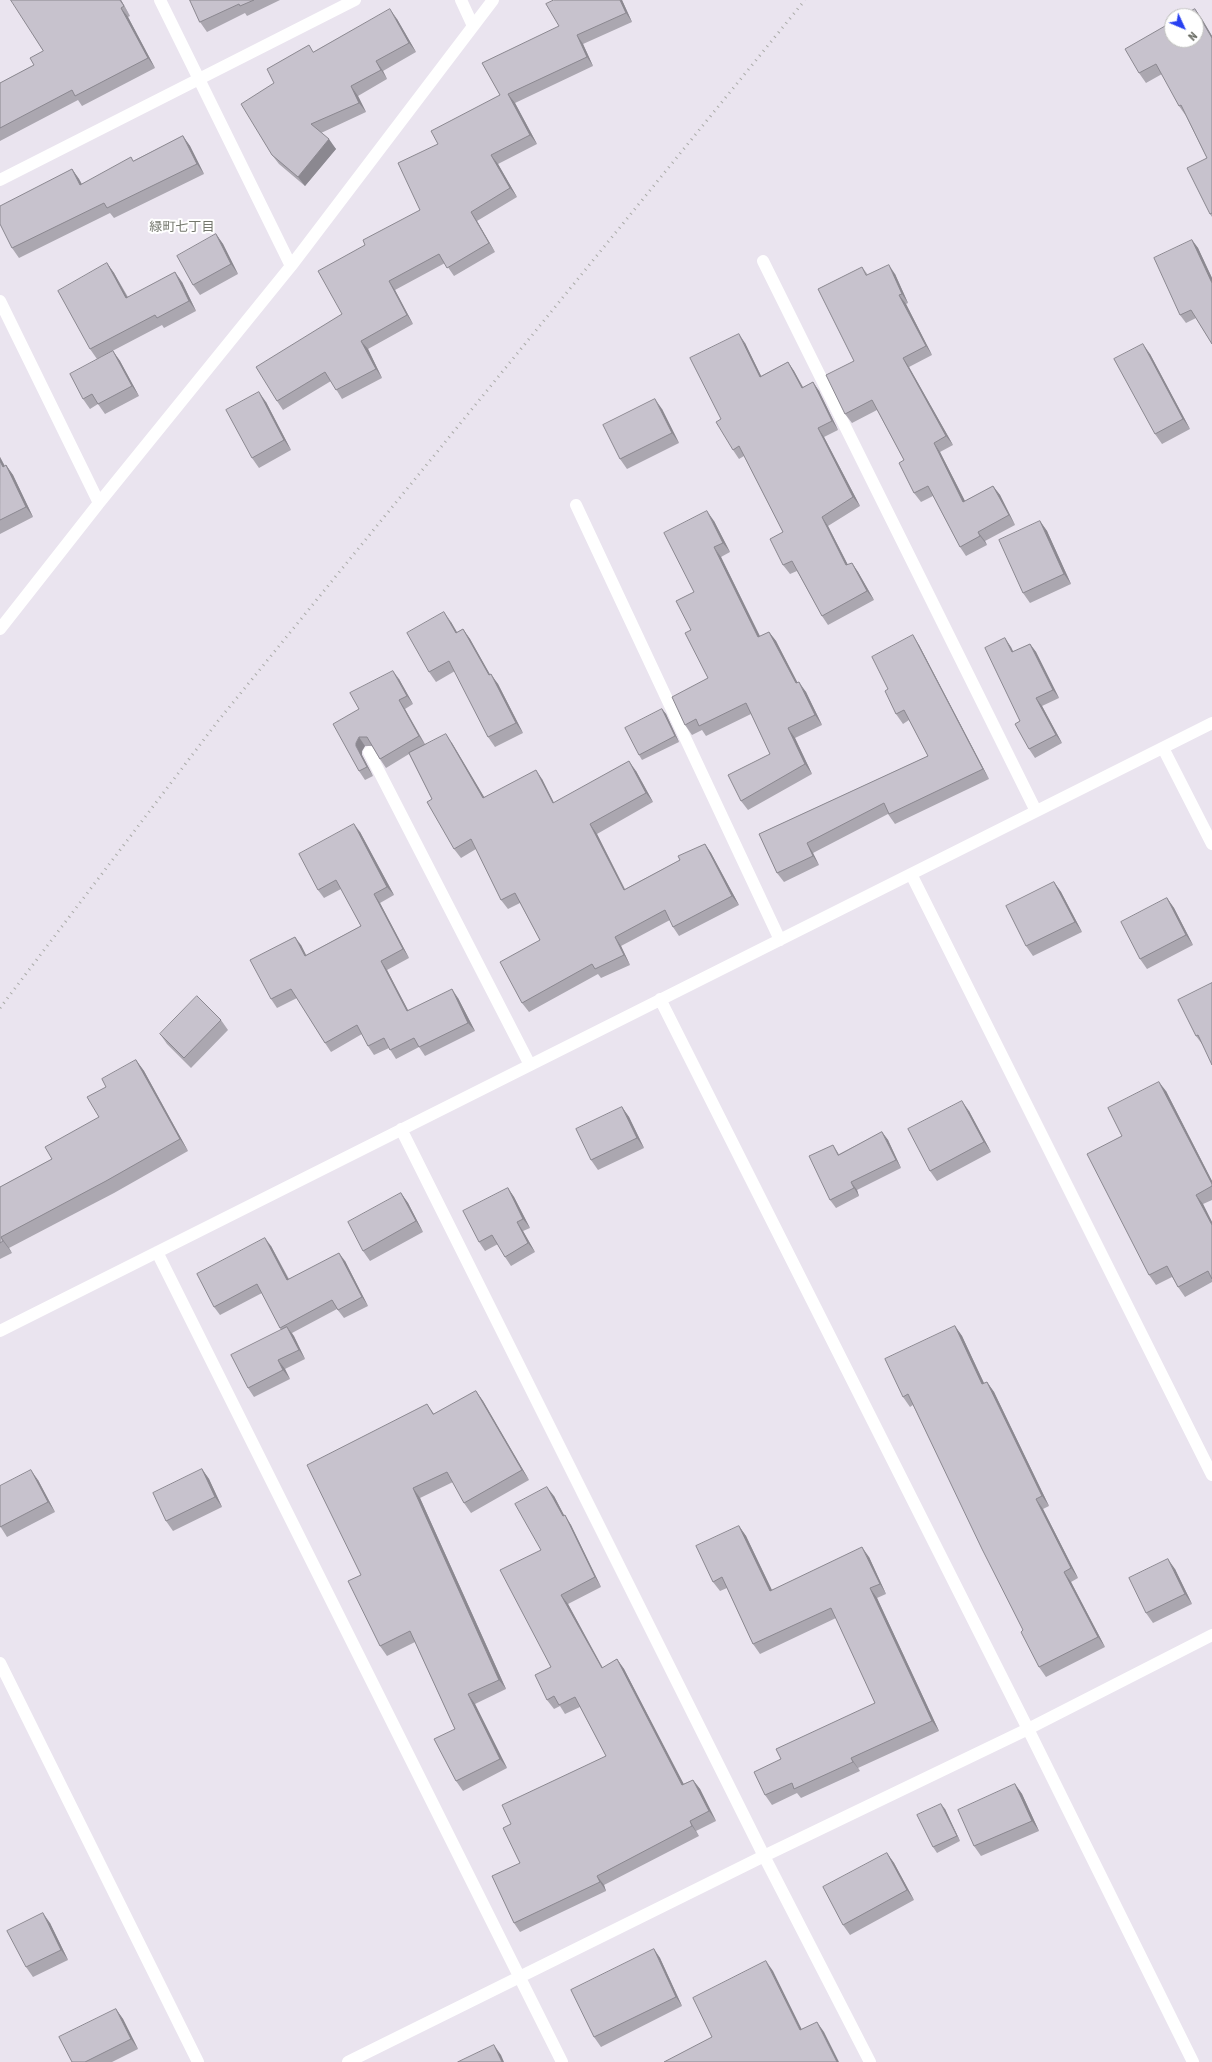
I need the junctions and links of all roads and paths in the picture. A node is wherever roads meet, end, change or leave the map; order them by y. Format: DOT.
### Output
graph roads {
  1 [pos="160,0"];
  2 [pos="355,0"];
  3 [pos="461,0"];
  4 [pos="493,0"];
  5 [pos="473,26"];
  6 [pos="199,78"];
  7 [pos="0,180"];
  8 [pos="762,261"];
  9 [pos="291,266"];
  10 [pos="0,301"];
  11 [pos="99,503"];
  12 [pos="576,505"];
  13 [pos="0,629"];
  14 [pos="1212,723"];
  15 [pos="1163,748"];
  16 [pos="369,752"];
  17 [pos="1036,811"];
  18 [pos="1212,844"];
  19 [pos="911,874"];
  20 [pos="780,940"];
  21 [pos="660,1000"];
  22 [pos="530,1065"];
  23 [pos="402,1129"];
  24 [pos="157,1252"];
  25 [pos="0,1330"];
  26 [pos="1212,1475"];
  27 [pos="1212,1635"];
  28 [pos="0,1663"];
  29 [pos="1028,1729"];
  30 [pos="764,1856"];
  31 [pos="519,1977"];
  32 [pos="198,2062"];
  33 [pos="348,2062"];
  34 [pos="562,2062"];
  35 [pos="870,2062"];
  36 [pos="1193,2062"];
  1 -- 6 [label="street"];
  2 -- 6 [label="street"];
  3 -- 5 [label="street"];
  4 -- 5 [label="street"];
  5 -- 9 [label="street"];
  6 -- 7 [label="street"];
  6 -- 9 [label="street"];
  8 -- 17 [label="street"];
  9 -- 11 [label="street"];
  10 -- 11 [label="street"];
  11 -- 13 [label="street"];
  12 -- 20 [label="street"];
  14 -- 15 [label="street"];
  15 -- 17 [label="street"];
  15 -- 18 [label="street"];
  16 -- 22 [label="street"];
  17 -- 19 [label="street"];
  19 -- 20 [label="street"];
  19 -- 26 [label="street"];
  20 -- 21 [label="street"];
  21 -- 22 [label="street"];
  21 -- 29 [label="street"];
  22 -- 23 [label="street"];
  23 -- 24 [label="street"];
  23 -- 30 [label="street"];
  24 -- 25 [label="street"];
  24 -- 31 [label="street"];
  27 -- 29 [label="street"];
  28 -- 32 [label="street"];
  29 -- 30 [label="street"];
  29 -- 36 [label="street"];
  30 -- 31 [label="street"];
  30 -- 35 [label="street"];
  31 -- 33 [label="street"];
  31 -- 34 [label="street"];
}
